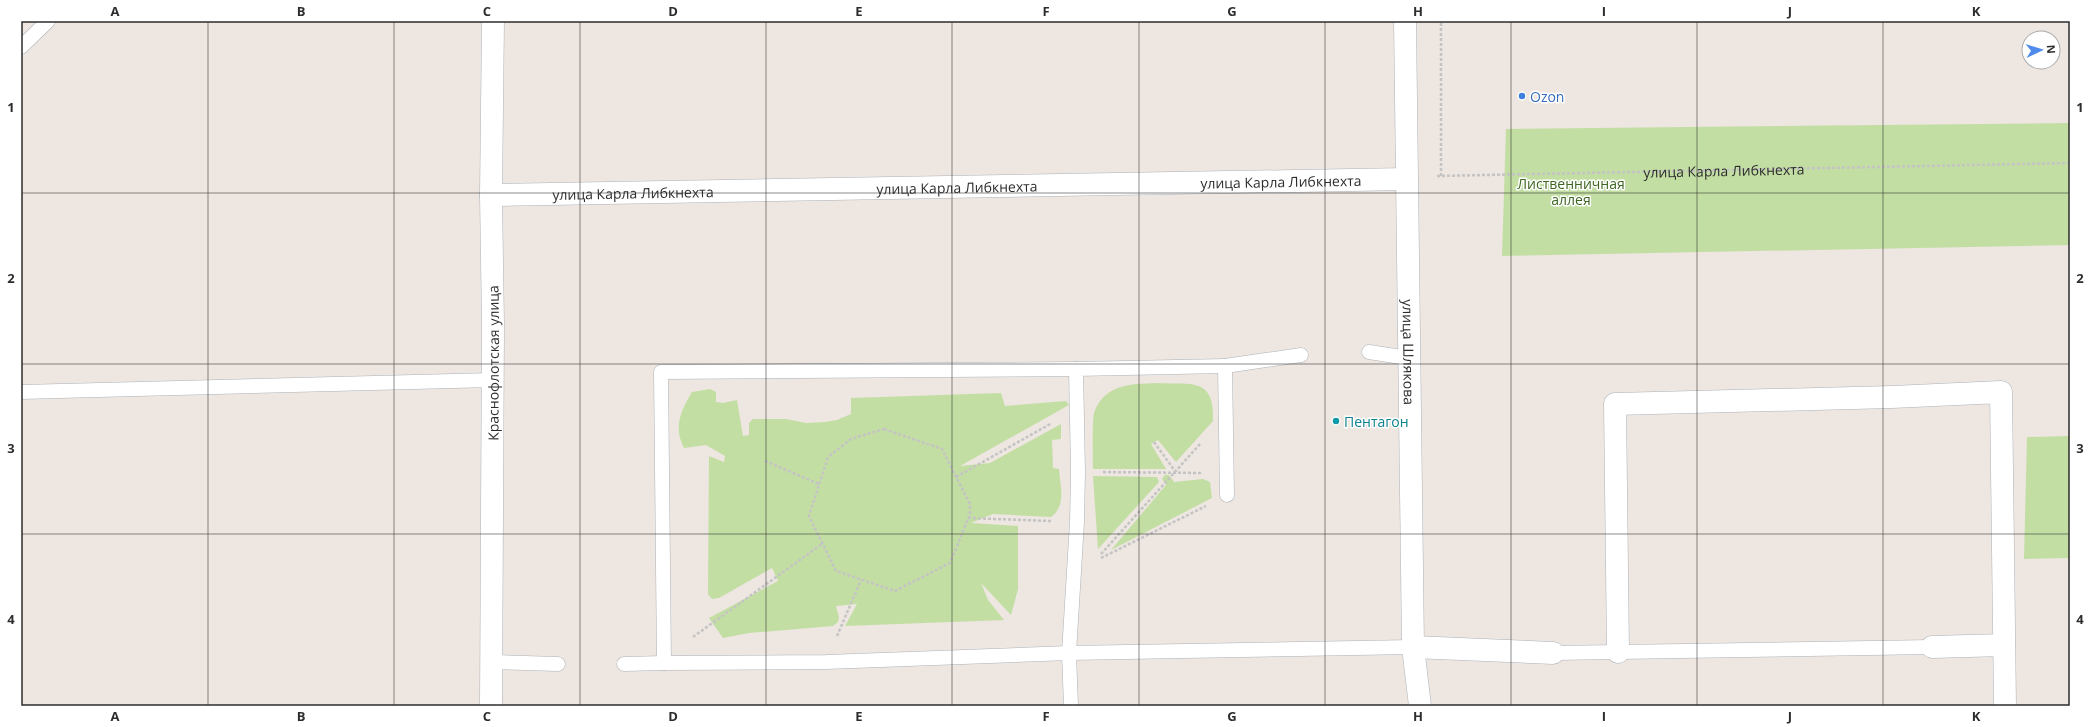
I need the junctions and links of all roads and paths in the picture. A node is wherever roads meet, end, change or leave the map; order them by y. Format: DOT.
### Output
graph roads {
  1 [pos="48,21"];
  2 [pos="493,21"];
  3 [pos="1405,21"];
  4 [pos="1441,21"];
  5 [pos="21,47"];
  6 [pos="2070,163"];
  7 [pos="1441,176"];
  8 [pos="1406,179"];
  9 [pos="491,195"];
  10 [pos="1369,352"];
  11 [pos="1301,356"];
  12 [pos="1408,358"];
  13 [pos="1225,366"];
  14 [pos="1076,369"];
  15 [pos="493,380"];
  16 [pos="21,392"];
  17 [pos="1077,409"];
  18 [pos="1226,415"];
  19 [pos="1154,442"];
  20 [pos="765,461"];
  21 [pos="1078,472"];
  22 [pos="1174,472"];
  23 [pos="956,477"];
  24 [pos="819,484"];
  25 [pos="1228,495"];
  26 [pos="968,518"];
  27 [pos="1077,522"];
  28 [pos="822,544"];
  29 [pos="861,580"];
  30 [pos="2004,646"];
  31 [pos="1414,647"];
  32 [pos="1932,647"];
  33 [pos="1618,652"];
  34 [pos="1069,653"];
  35 [pos="1553,653"];
  36 [pos="664,660"];
  37 [pos="491,662"];
  38 [pos="826,662"];
  39 [pos="558,664"];
  40 [pos="624,664"];
  41 [pos="491,706"];
  42 [pos="1071,706"];
  43 [pos="1420,706"];
  44 [pos="2005,706"];
  1 -- 5 [label="lane"];
  2 -- 9 [label="street, Краснофлотская улица"];
  3 -- 8 [label="street, улица Шлякова"];
  4 -- 7 [label="path"];
  6 -- 7 [label="path, улица Карла Либкнехта"];
  7 -- 8 [label="path, улица Карла Либкнехта"];
  8 -- 9 [label="street, улица Карла Либкнехта"];
  8 -- 12 [label="street, улица Шлякова"];
  9 -- 15 [label="street, Краснофлотская улица"];
  10 -- 12 [label="lane"];
  11 -- 13 [label="lane"];
  12 -- 31 [label="street, улица Шлякова"];
  13 -- 14 [label="lane"];
  13 -- 18 [label="lane"];
  14 -- 17 [label="lane"];
  14 -- 36 [label="lane"];
  15 -- 16 [label="lane"];
  15 -- 37 [label="street, Краснофлотская улица"];
  17 -- 21 [label="lane"];
  17 -- 23 [label="path"];
  18 -- 22 [label="path"];
  18 -- 25 [label="lane"];
  19 -- 22 [label="path"];
  20 -- 24 [label="path"];
  21 -- 22 [label="path"];
  21 -- 27 [label="lane"];
  22 -- 25 [label="path"];
  23 -- 24 [label="path"];
  23 -- 26 [label="path"];
  24 -- 28 [label="path"];
  26 -- 27 [label="path"];
  26 -- 29 [label="path"];
  27 -- 34 [label="lane"];
  28 -- 29 [label="path"];
  28 -- 36 [label="path"];
  29 -- 38 [label="path"];
  30 -- 32 [label="street"];
  30 -- 33 [label="street"];
  30 -- 44 [label="street"];
  31 -- 34 [label="lane"];
  31 -- 35 [label="street"];
  31 -- 43 [label="street, улица Шлякова"];
  32 -- 33 [label="lane"];
  33 -- 35 [label="lane"];
  34 -- 38 [label="lane"];
  34 -- 42 [label="lane"];
  36 -- 38 [label="lane"];
  36 -- 40 [label="lane"];
  37 -- 39 [label="lane"];
  37 -- 41 [label="street, Краснофлотская улица"];
}
